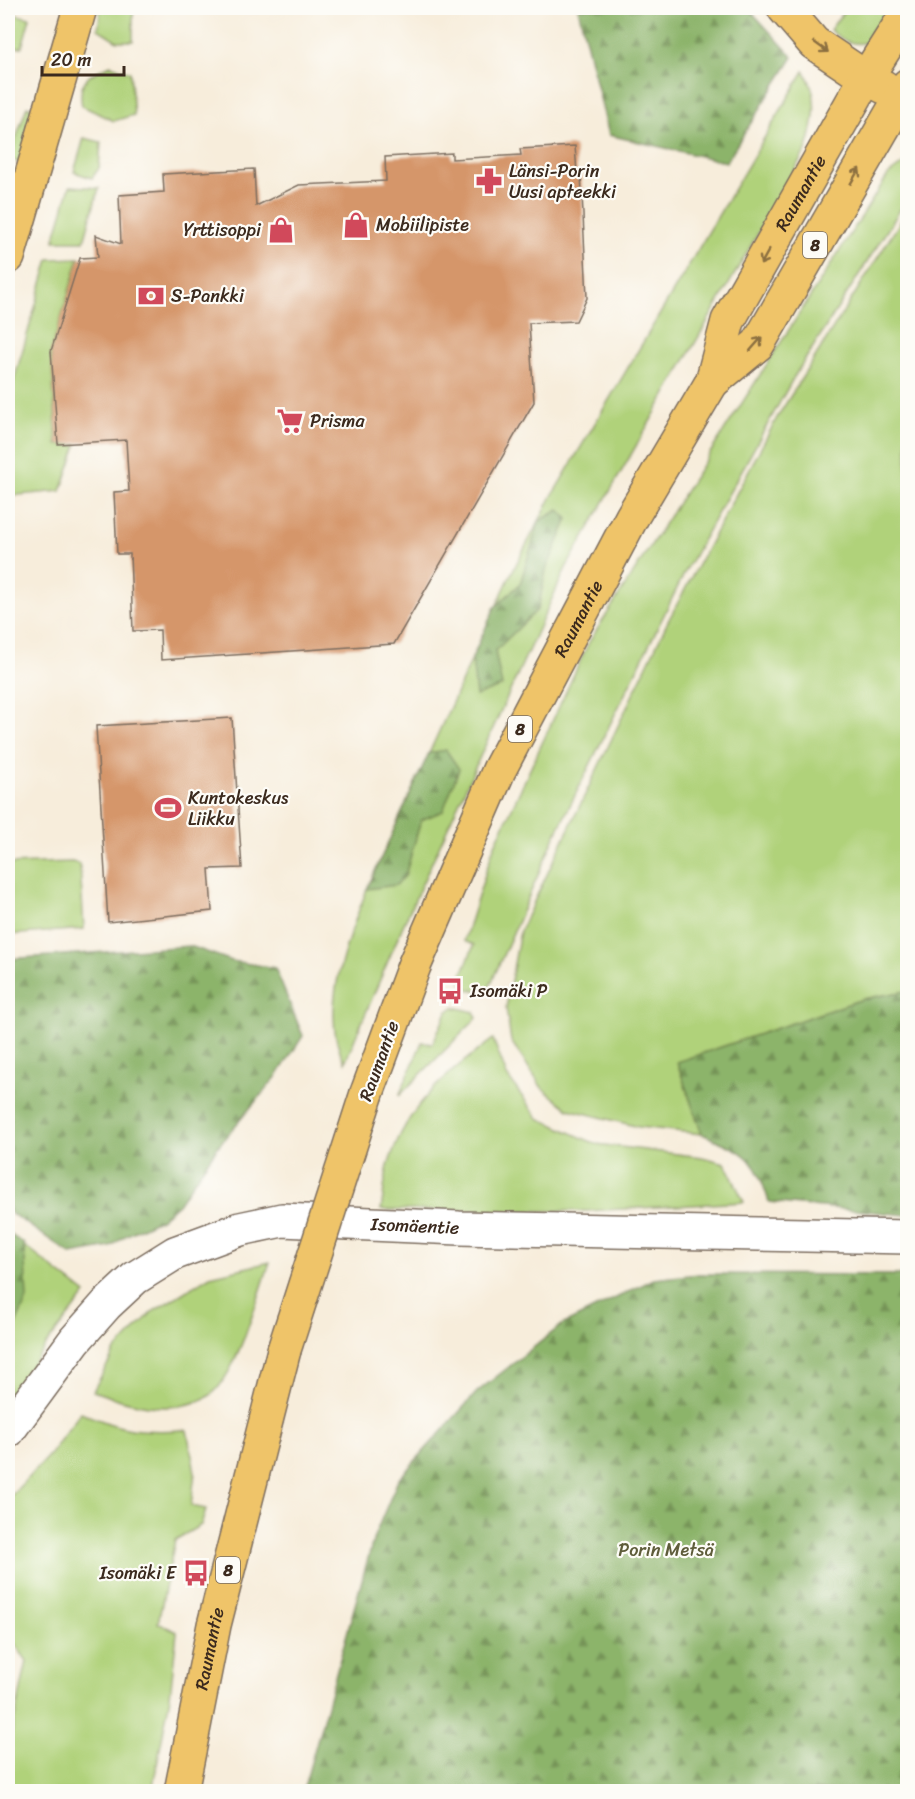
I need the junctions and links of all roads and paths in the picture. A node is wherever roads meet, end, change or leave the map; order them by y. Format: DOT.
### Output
graph roads {
  1 [pos="80,8"];
  2 [pos="784,8"];
  3 [pos="908,12"];
  4 [pos="866,78"];
  5 [pos="905,92"];
  6 [pos="8,257"];
  7 [pos="712,382"];
  8 [pos="908,1237"];
  9 [pos="8,1431"];
  10 [pos="181,1791"];
  1 -- 6 [label="main road"];
  2 -- 4 [label="main road, 8, one-way"];
  3 -- 4 [label="main road, Raumantie / 8"];
  4 -- 5 [label="main road, 8"];
  4 -- 7 [label="main road, Raumantie / 8, one-way"];
  7 -- 5 [label="main road, Raumantie / 8, one-way"];
  7 -- 10 [label="main road, Raumantie / 8, bridge"];
  8 -- 9 [label="street, Isomäentie"];
}
